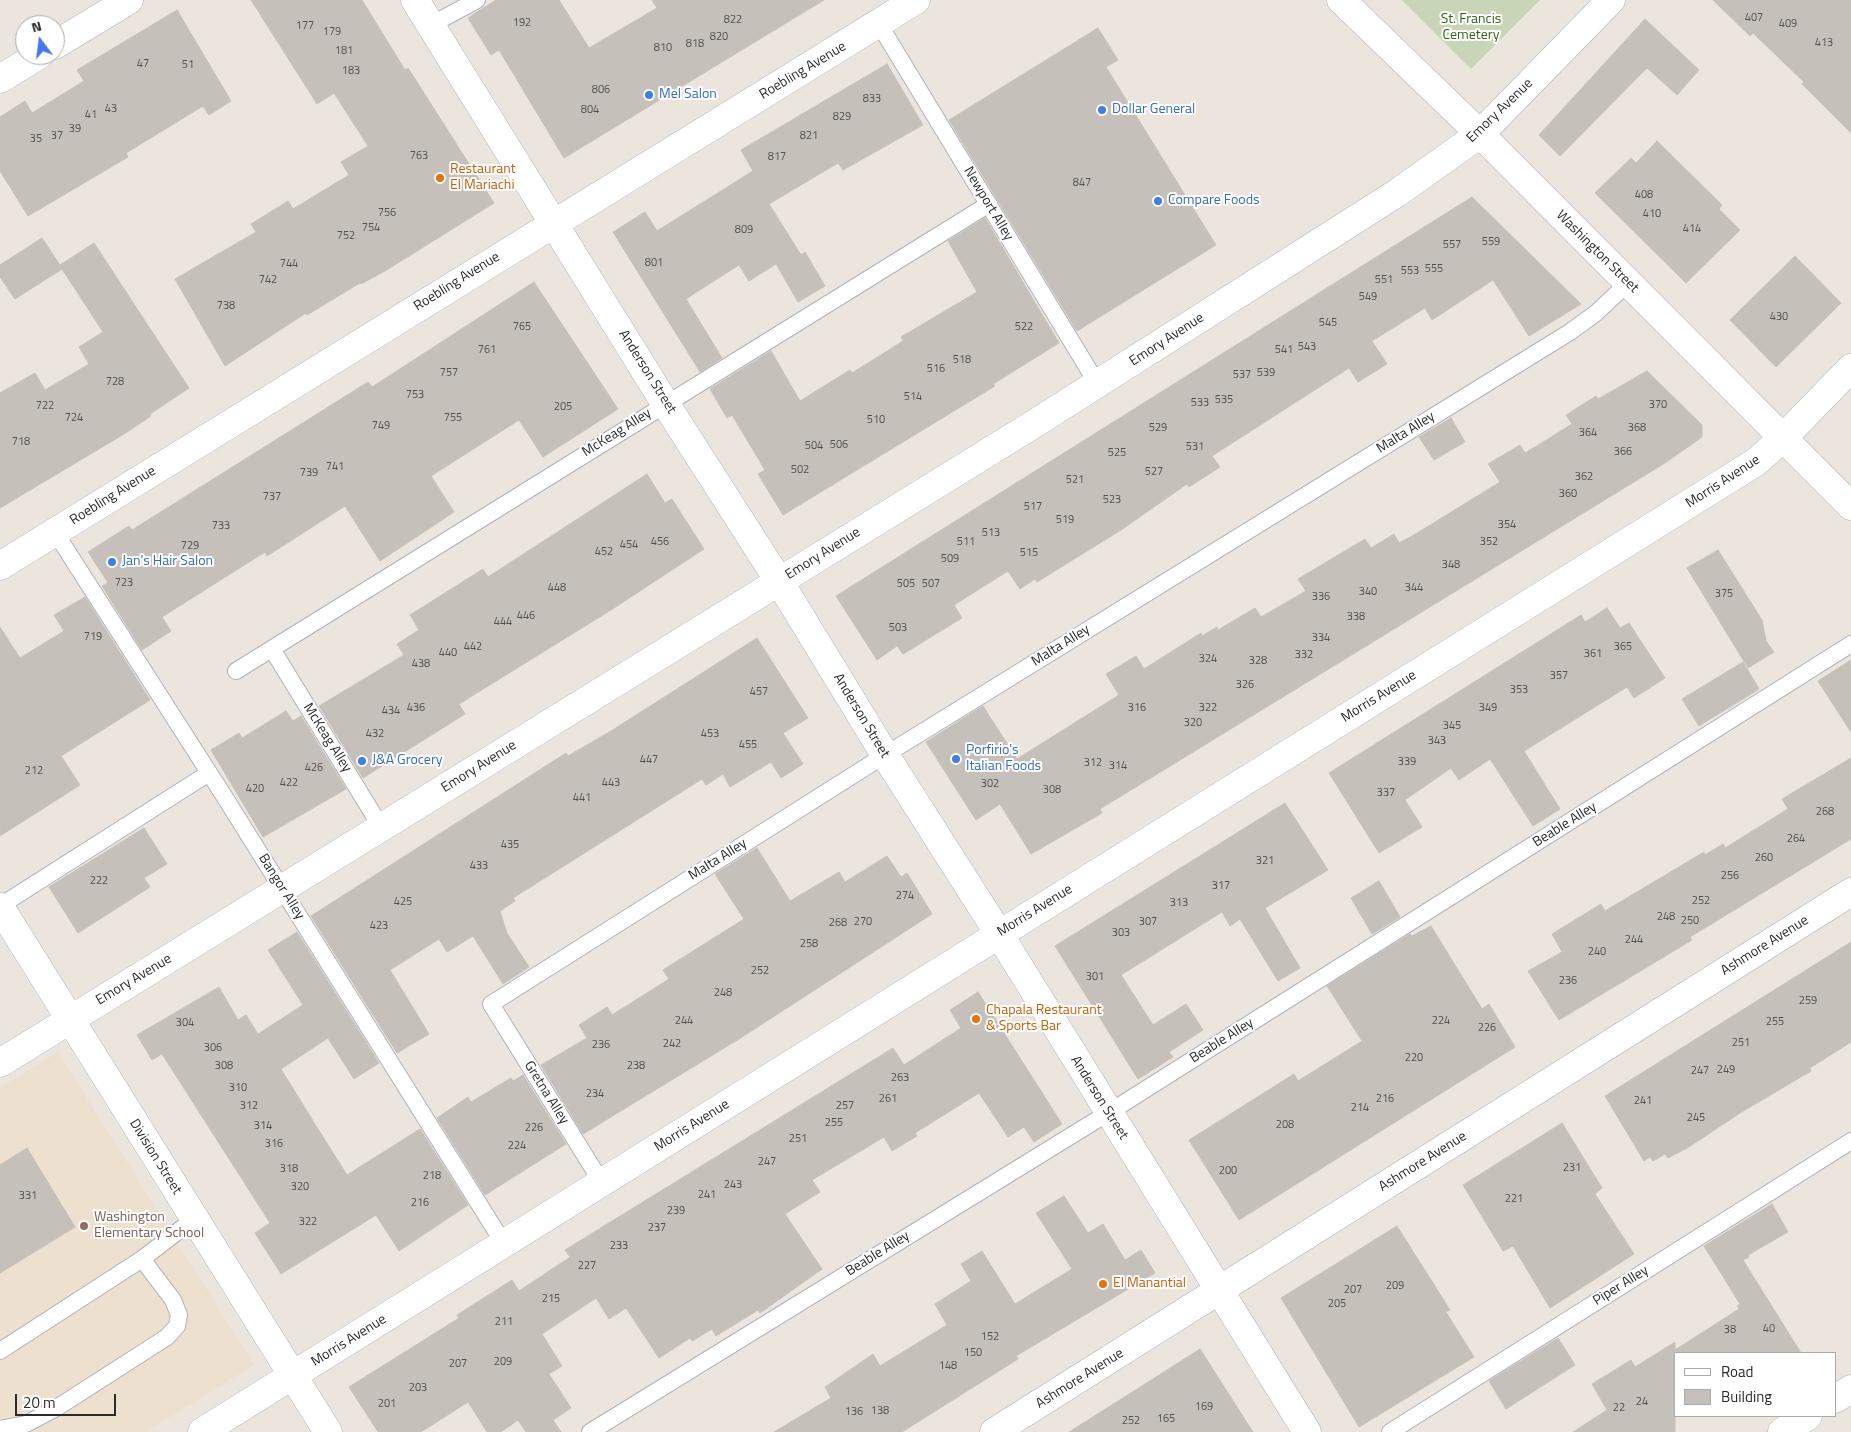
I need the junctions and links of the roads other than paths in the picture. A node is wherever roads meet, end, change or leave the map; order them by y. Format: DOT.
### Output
graph roads {
  1 [pos="129,0"];
  2 [pos="415,0"];
  3 [pos="477,0"];
  4 [pos="916,0"];
  5 [pos="1341,0"];
  6 [pos="1611,0"];
  7 [pos="879,24"];
  8 [pos="431,25"];
  9 [pos="65,40"];
  10 [pos="23,65"];
  11 [pos="0,79"];
  12 [pos="1480,134"];
  13 [pos="988,204"];
  14 [pos="555,222"];
  15 [pos="1628,282"];
  16 [pos="1851,368"];
  17 [pos="1098,384"];
  18 [pos="665,403"];
  19 [pos="1784,437"];
  20 [pos="1851,506"];
  21 [pos="56,532"];
  22 [pos="0,566"];
  23 [pos="779,581"];
  24 [pos="1851,644"];
  25 [pos="272,649"];
  26 [pos="236,671"];
  27 [pos="885,755"];
  28 [pos="209,773"];
  29 [pos="381,827"];
  30 [pos="283,890"];
  31 [pos="1851,892"];
  32 [pos="0,906"];
  33 [pos="999,934"];
  34 [pos="491,1004"];
  35 [pos="71,1019"];
  36 [pos="0,1062"];
  37 [pos="1108,1113"];
  38 [pos="1851,1140"];
  39 [pos="602,1183"];
  40 [pos="194,1219"];
  41 [pos="504,1244"];
  42 [pos="142,1259"];
  43 [pos="1220,1291"];
  44 [pos="0,1351"];
  45 [pos="293,1376"];
  46 [pos="1851,1389"];
  47 [pos="1836,1398"];
  48 [pos="1806,1417"];
  49 [pos="0,1429"];
  50 [pos="202,1432"];
  51 [pos="328,1432"];
  52 [pos="590,1432"];
  53 [pos="994,1432"];
  54 [pos="1307,1432"];
  55 [pos="1390,1432"];
  56 [pos="1782,1432"];
  1 -- 9 [label="street"];
  2 -- 8 [label="street, Anderson Street"];
  3 -- 8 [label="lane"];
  4 -- 7 [label="street, Roebling Avenue"];
  5 -- 12 [label="street, Washington Street"];
  6 -- 12 [label="street, Emory Avenue"];
  7 -- 13 [label="lane, Newport Alley"];
  7 -- 14 [label="street, Roebling Avenue"];
  8 -- 14 [label="street, Anderson Street"];
  10 -- 11 [label="street"];
  12 -- 15 [label="street, Washington Street"];
  12 -- 17 [label="street, Emory Avenue"];
  13 -- 17 [label="lane, Newport Alley"];
  13 -- 18 [label="lane, McKeag Alley"];
  14 -- 18 [label="street, Anderson Street"];
  14 -- 21 [label="street, Roebling Avenue"];
  15 -- 19 [label="street, Washington Street"];
  15 -- 27 [label="lane, Malta Alley"];
  16 -- 19 [label="street, Morris Avenue"];
  17 -- 23 [label="street, Emory Avenue"];
  18 -- 23 [label="street, Anderson Street"];
  18 -- 25 [label="lane, McKeag Alley"];
  19 -- 20 [label="street, Washington Street"];
  19 -- 33 [label="street, Morris Avenue"];
  21 -- 22 [label="street, Roebling Avenue"];
  21 -- 28 [label="lane, Bangor Alley"];
  23 -- 27 [label="street, Anderson Street"];
  23 -- 29 [label="street, Emory Avenue"];
  24 -- 37 [label="lane, Beable Alley"];
  25 -- 26 [label="lane, McKeag Alley"];
  25 -- 29 [label="lane, McKeag Alley"];
  27 -- 33 [label="street, Anderson Street"];
  27 -- 34 [label="lane, Malta Alley"];
  28 -- 30 [label="lane, Bangor Alley"];
  28 -- 32 [label="lane"];
  29 -- 30 [label="street, Emory Avenue"];
  30 -- 35 [label="street, Emory Avenue"];
  30 -- 41 [label="lane, Bangor Alley"];
  31 -- 43 [label="street, Ashmore Avenue"];
  32 -- 35 [label="street, Division Street"];
  33 -- 37 [label="street, Anderson Street"];
  33 -- 39 [label="street, Morris Avenue"];
  34 -- 39 [label="lane, Gretna Alley"];
  35 -- 36 [label="street, Emory Avenue"];
  35 -- 40 [label="street, Division Street"];
  37 -- 43 [label="street, Anderson Street"];
  37 -- 52 [label="lane, Beable Alley"];
  38 -- 55 [label="lane, Piper Alley"];
  39 -- 41 [label="street, Morris Avenue"];
  40 -- 42 [label="lane"];
  40 -- 45 [label="street, Division Street"];
  41 -- 45 [label="street, Morris Avenue"];
  42 -- 44 [label="lane"];
  42 -- 49 [label="lane"];
  43 -- 53 [label="street, Ashmore Avenue"];
  43 -- 54 [label="street, Anderson Street"];
  45 -- 50 [label="street, Morris Avenue"];
  45 -- 51 [label="street, Division Street"];
  46 -- 47 [label="street"];
  48 -- 56 [label="street"];
}
